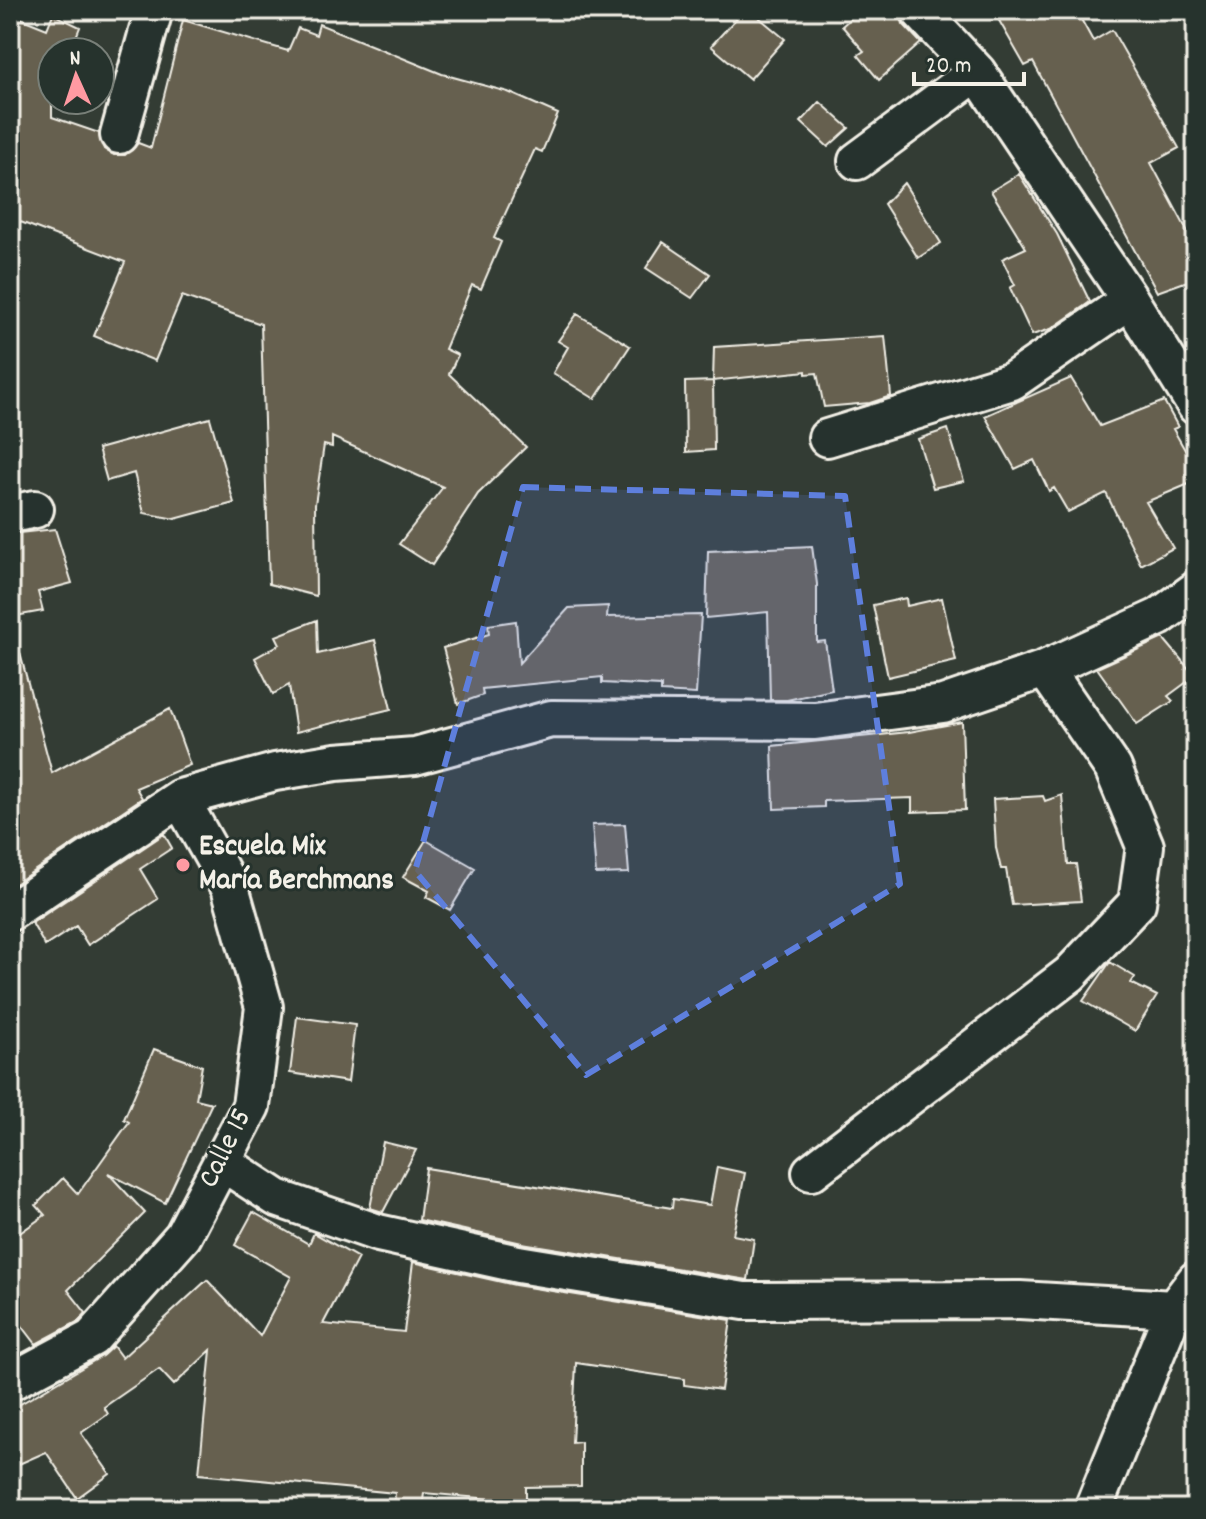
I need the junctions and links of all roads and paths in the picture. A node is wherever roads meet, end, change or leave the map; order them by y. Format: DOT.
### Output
graph roads {
  1 [pos="154,10"];
  2 [pos="919,10"];
  3 [pos="977,72"];
  4 [pos="119,135"];
  5 [pos="857,161"];
  6 [pos="1130,300"];
  7 [pos="1196,406"];
  8 [pos="827,438"];
  9 [pos="1196,590"];
  10 [pos="1045,669"];
  11 [pos="180,798"];
  12 [pos="10,912"];
  13 [pos="222,1162"];
  14 [pos="811,1172"];
  15 [pos="1196,1280"];
  16 [pos="1174,1309"];
  17 [pos="10,1382"];
  18 [pos="1093,1509"];
  1 -- 4 [label="street"];
  2 -- 3 [label="street"];
  3 -- 5 [label="street"];
  3 -- 6 [label="street"];
  6 -- 7 [label="street"];
  6 -- 8 [label="street"];
  9 -- 10 [label="street"];
  10 -- 11 [label="street"];
  10 -- 14 [label="street"];
  11 -- 12 [label="street"];
  11 -- 13 [label="street, Calle 15"];
  13 -- 16 [label="street"];
  13 -- 17 [label="street, Calle 15"];
  15 -- 16 [label="street"];
  16 -- 18 [label="street"];
}
